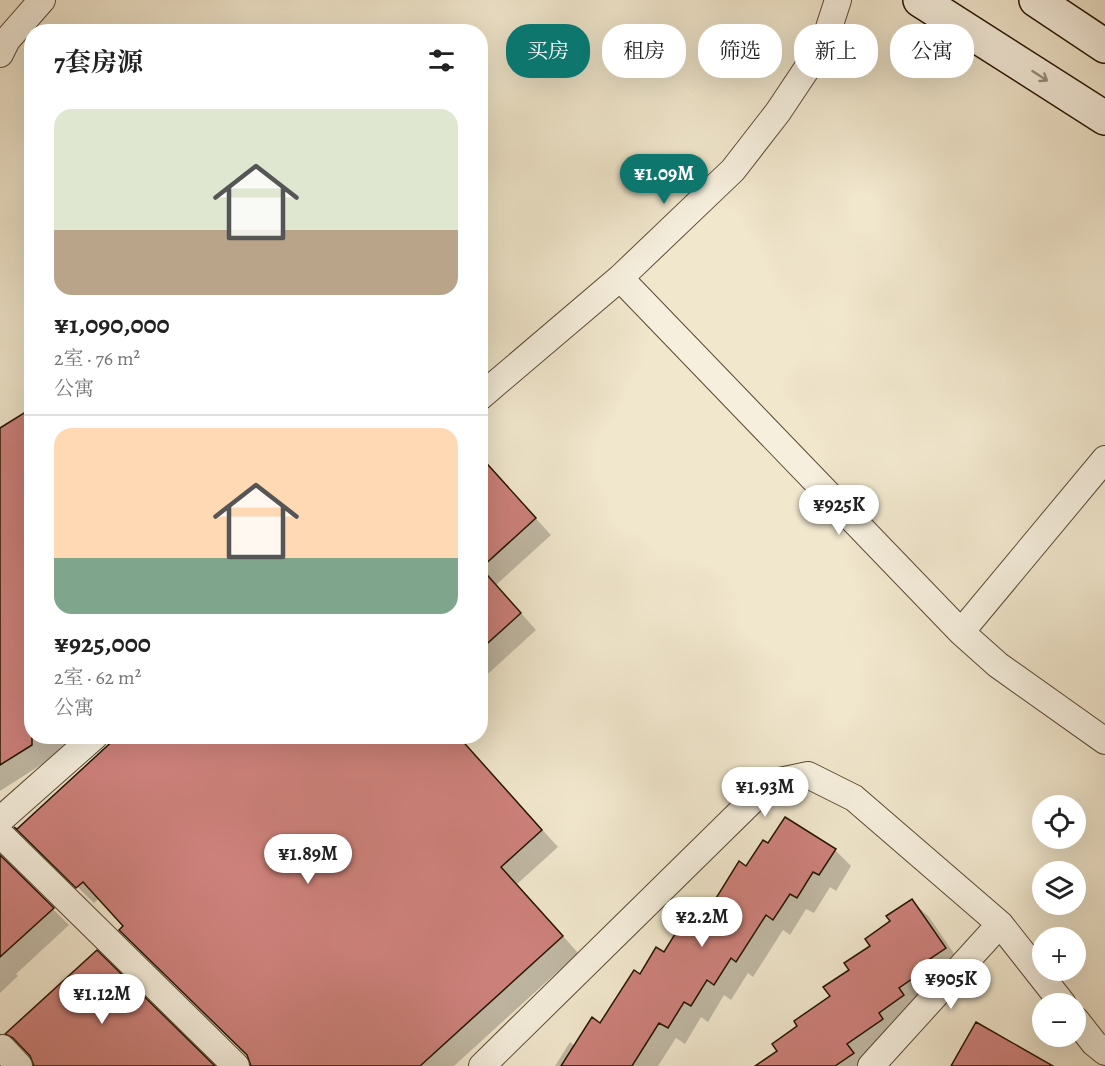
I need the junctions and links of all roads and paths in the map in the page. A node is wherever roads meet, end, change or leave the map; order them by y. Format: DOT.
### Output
graph roads {
  1 [pos="42,0"];
  2 [pos="838,0"];
  3 [pos="920,0"];
  4 [pos="1036,0"];
  5 [pos="1105,46"];
  6 [pos="0,54"];
  7 [pos="1105,118"];
  8 [pos="620,278"];
  9 [pos="488,390"];
  10 [pos="1105,459"];
  11 [pos="961,632"];
  12 [pos="1105,741"];
  13 [pos="86,744"];
  14 [pos="0,820"];
  15 [pos="0,834"];
  16 [pos="1000,924"];
  17 [pos="1054,993"];
  18 [pos="1086,1033"];
  19 [pos="1105,1052"];
  20 [pos="236,1066"];
  21 [pos="482,1066"];
  22 [pos="871,1066"];
  1 -- 6 [label="street"];
  2 -- 8 [label="street"];
  3 -- 7 [label="street, one-way"];
  4 -- 5 [label="street"];
  8 -- 9 [label="street"];
  8 -- 11 [label="street"];
  10 -- 11 [label="street"];
  11 -- 12 [label="street"];
  13 -- 14 [label="street"];
  15 -- 20 [label="street"];
  16 -- 17 [label="street"];
  16 -- 21 [label="street"];
  16 -- 22 [label="street"];
  18 -- 19 [label="street"];
}
